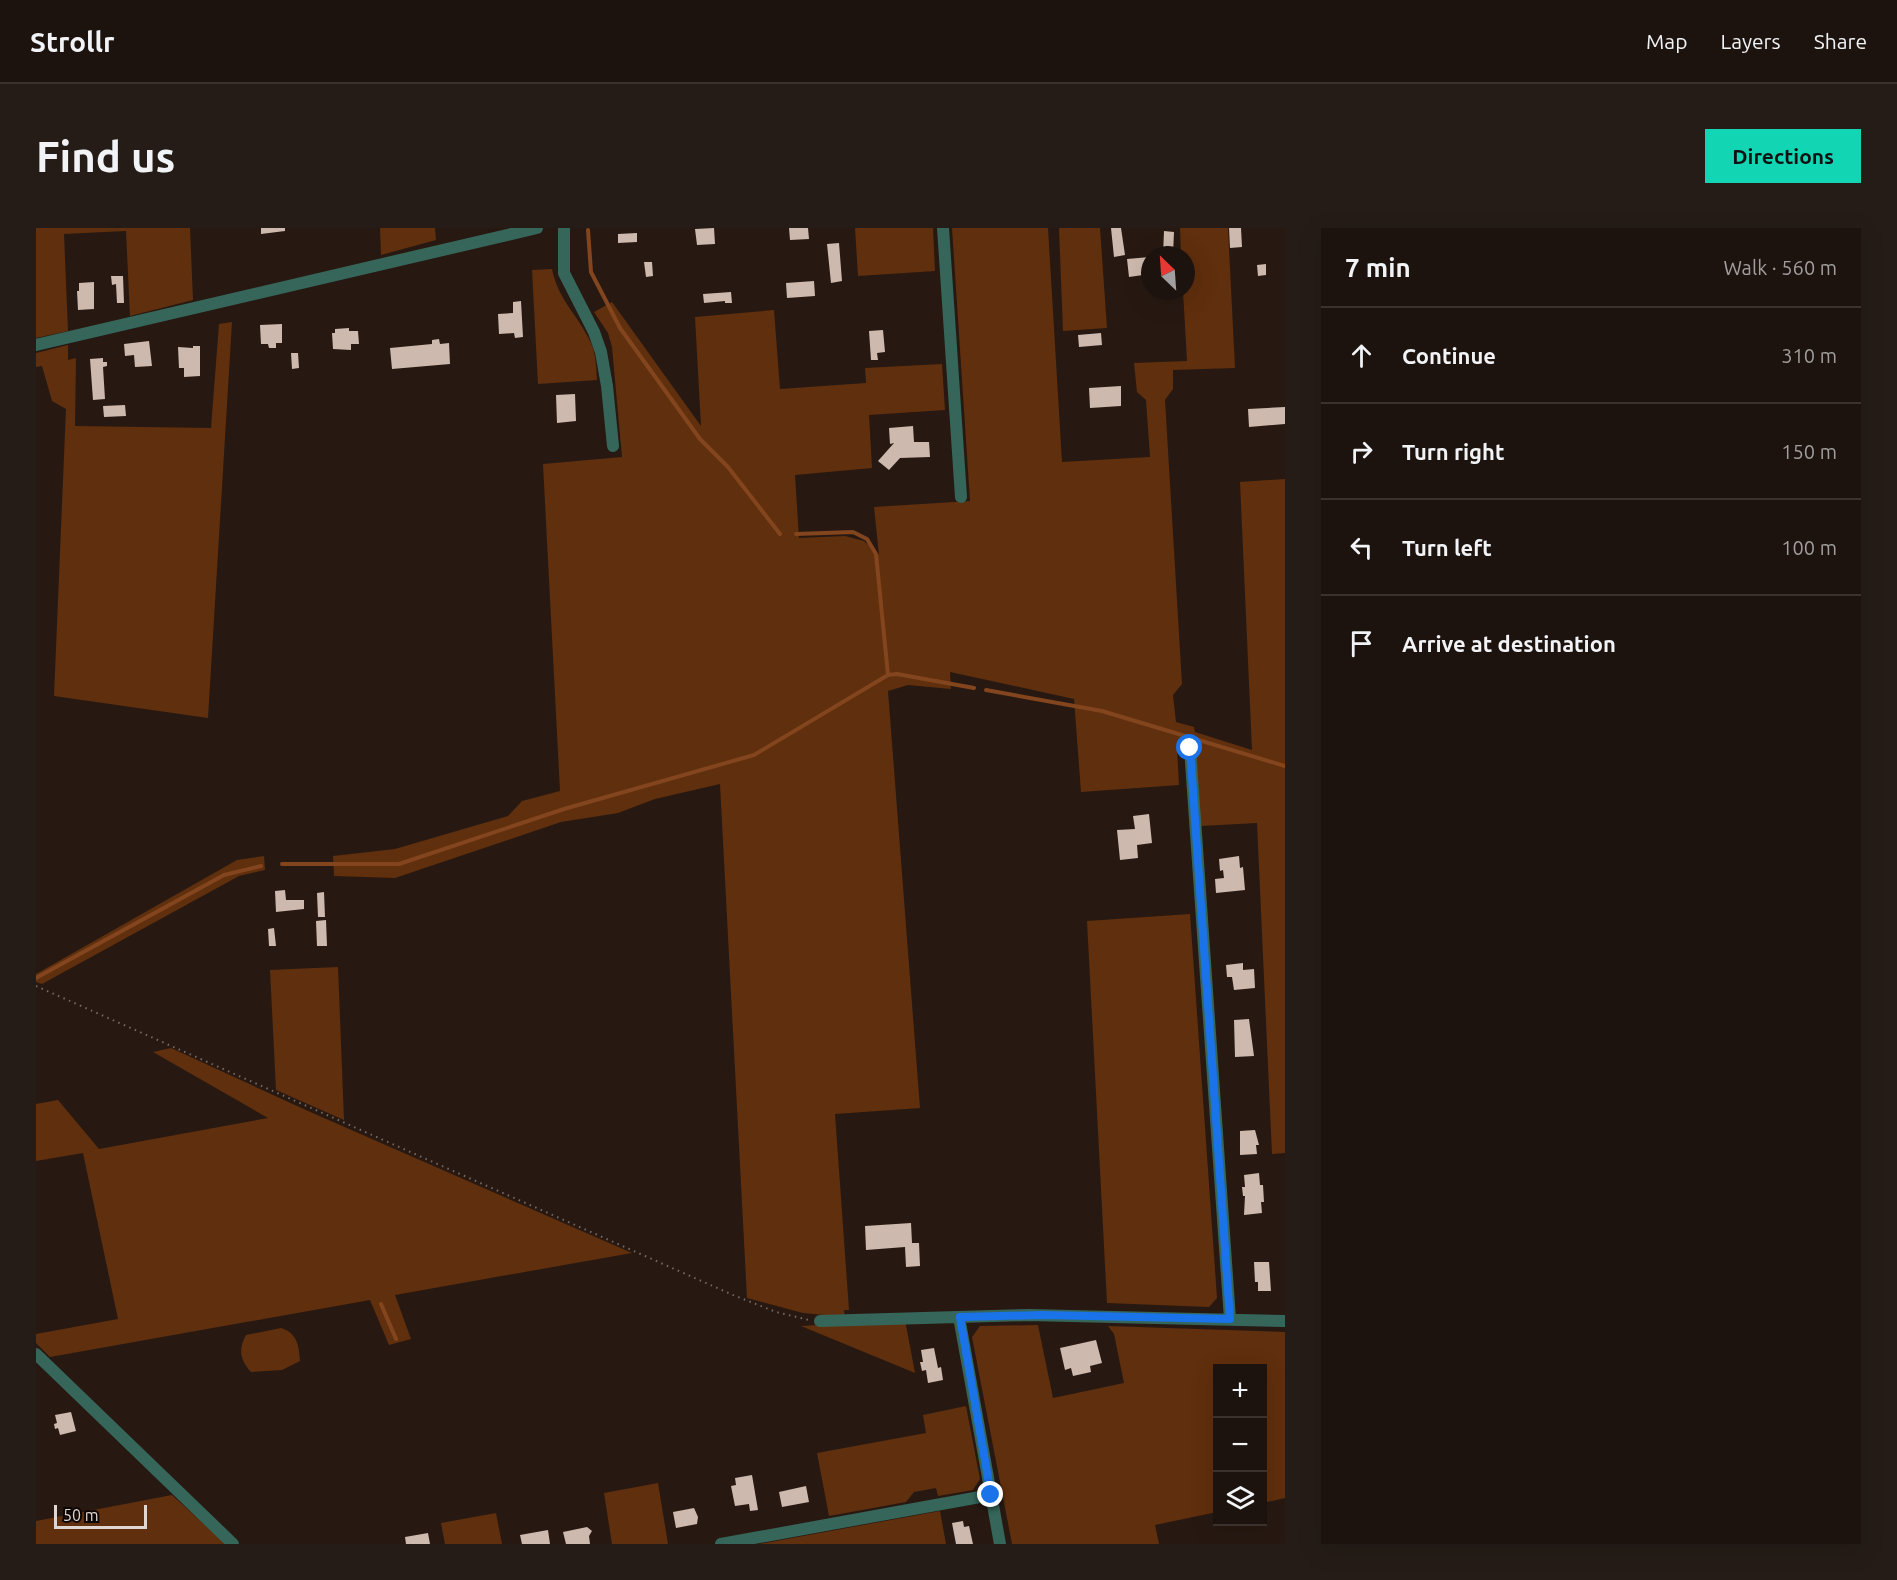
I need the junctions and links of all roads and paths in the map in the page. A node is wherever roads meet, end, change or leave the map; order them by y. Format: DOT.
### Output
graph roads {
  1 [pos="537,228"];
  2 [pos="564,228"];
  3 [pos="943,228"];
  4 [pos="36,345"];
  5 [pos="613,446"];
  6 [pos="961,497"];
  7 [pos="1190,748"];
  8 [pos="36,986"];
  9 [pos="960,1317"];
  10 [pos="1230,1319"];
  11 [pos="820,1321"];
  12 [pos="1285,1321"];
  13 [pos="36,1354"];
  14 [pos="991,1495"];
  15 [pos="234,1544"];
  16 [pos="721,1544"];
  17 [pos="1000,1544"];
  1 -- 4 [label="street"];
  2 -- 5 [label="street"];
  3 -- 6 [label="street"];
  7 -- 10 [label="street"];
  8 -- 11 [label="path"];
  9 -- 10 [label="street"];
  9 -- 11 [label="street"];
  9 -- 14 [label="street"];
  10 -- 12 [label="street"];
  13 -- 15 [label="street"];
  14 -- 16 [label="street"];
  14 -- 17 [label="street"];
}
